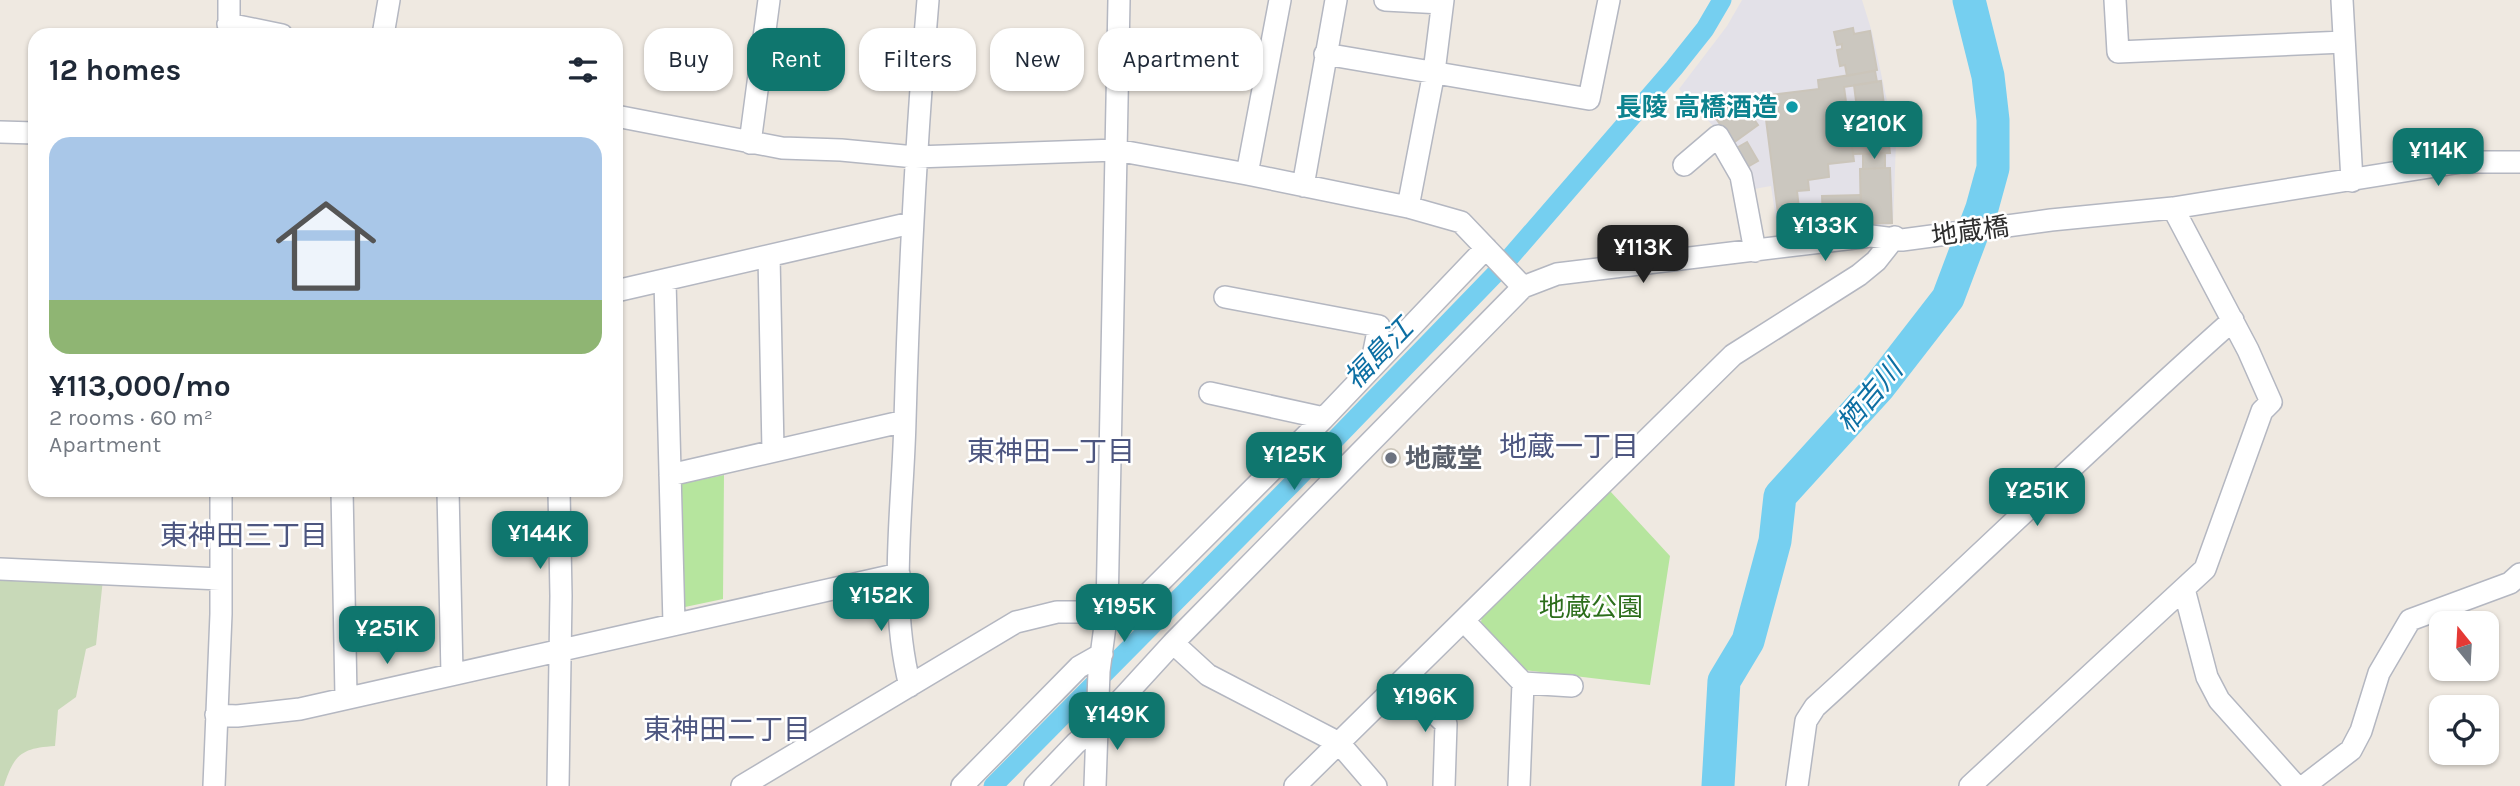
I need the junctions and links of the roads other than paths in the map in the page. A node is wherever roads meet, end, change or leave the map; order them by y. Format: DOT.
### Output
graph roads {
  1 [pos="229,0"];
  2 [pos="389,0"];
  3 [pos="769,0"];
  4 [pos="928,0"];
  5 [pos="1119,0"];
  6 [pos="1280,0"];
  7 [pos="1336,0"];
  8 [pos="1385,0"];
  9 [pos="1608,0"];
  10 [pos="2115,0"];
  11 [pos="2342,0"];
  12 [pos="1443,1"];
  13 [pos="228,28"];
  14 [pos="384,28"];
  15 [pos="2344,42"];
  16 [pos="1325,54"];
  17 [pos="1434,72"];
  18 [pos="623,117"];
  19 [pos="0,132"];
  20 [pos="28,133"];
  21 [pos="750,143"];
  22 [pos="1116,150"];
  23 [pos="915,157"];
  24 [pos="2520,162"];
  25 [pos="1684,165"];
  26 [pos="1247,174"];
  27 [pos="2352,181"];
  28 [pos="1303,186"];
  29 [pos="1408,207"];
  30 [pos="2173,208"];
  31 [pos="911,223"];
  32 [pos="1899,239"];
  33 [pos="1489,251"];
  34 [pos="1755,251"];
  35 [pos="769,256"];
  36 [pos="665,281"];
  37 [pos="1518,281"];
  38 [pos="623,289"];
  39 [pos="1225,297"];
  40 [pos="2232,320"];
  41 [pos="1380,359"];
  42 [pos="1210,393"];
  43 [pos="1324,418"];
  44 [pos="905,421"];
  45 [pos="773,450"];
  46 [pos="670,475"];
  47 [pos="221,497"];
  48 [pos="342,497"];
  49 [pos="448,497"];
  50 [pos="559,497"];
  51 [pos="0,569"];
  52 [pos="899,574"];
  53 [pos="2520,574"];
  54 [pos="220,579"];
  55 [pos="2184,589"];
  56 [pos="1107,611"];
  57 [pos="1465,622"];
  58 [pos="674,624"];
  59 [pos="1173,643"];
  60 [pos="560,651"];
  61 [pos="1100,662"];
  62 [pos="452,674"];
  63 [pos="1402,682"];
  64 [pos="1523,683"];
  65 [pos="910,686"];
  66 [pos="1572,686"];
  67 [pos="346,696"];
  68 [pos="216,715"];
  69 [pos="1098,721"];
  70 [pos="1339,743"];
  71 [pos="214,786"];
  72 [pos="558,786"];
  73 [pos="742,786"];
  74 [pos="962,786"];
  75 [pos="1035,786"];
  76 [pos="1095,786"];
  77 [pos="1295,786"];
  78 [pos="1376,786"];
  79 [pos="1444,786"];
  80 [pos="1520,786"];
  81 [pos="1797,786"];
  82 [pos="1970,786"];
  83 [pos="2296,786"];
  84 [pos="2304,786"];
  1 -- 13 [label="street"];
  2 -- 14 [label="street"];
  3 -- 21 [label="street"];
  4 -- 23 [label="street"];
  5 -- 22 [label="street"];
  6 -- 26 [label="street"];
  7 -- 16 [label="street"];
  8 -- 12 [label="street"];
  9 -- 17 [label="street"];
  10 -- 15 [label="street"];
  11 -- 15 [label="street"];
  12 -- 17 [label="street"];
  15 -- 27 [label="street"];
  16 -- 17 [label="street"];
  16 -- 28 [label="street"];
  17 -- 29 [label="street"];
  18 -- 21 [label="street"];
  19 -- 20 [label="street"];
  21 -- 23 [label="street"];
  22 -- 23 [label="street"];
  22 -- 26 [label="street"];
  22 -- 56 [label="street"];
  23 -- 31 [label="street"];
  24 -- 27 [label="street, 地蔵橋"];
  25 -- 34 [label="street"];
  26 -- 28 [label="street"];
  27 -- 30 [label="street, 地蔵橋"];
  28 -- 29 [label="street"];
  29 -- 33 [label="street"];
  30 -- 32 [label="street, 地蔵橋"];
  30 -- 40 [label="street"];
  31 -- 35 [label="street"];
  31 -- 44 [label="street"];
  32 -- 34 [label="street, 地蔵橋"];
  32 -- 57 [label="street"];
  33 -- 37 [label="street"];
  33 -- 41 [label="street"];
  34 -- 37 [label="street, 地蔵橋"];
  35 -- 36 [label="street"];
  35 -- 45 [label="street"];
  36 -- 38 [label="street"];
  36 -- 46 [label="street"];
  37 -- 59 [label="street"];
  39 -- 41 [label="street"];
  40 -- 55 [label="street"];
  40 -- 81 [label="street"];
  41 -- 43 [label="street"];
  42 -- 43 [label="street"];
  43 -- 56 [label="street"];
  44 -- 45 [label="street"];
  44 -- 52 [label="street"];
  45 -- 46 [label="street"];
  46 -- 58 [label="street"];
  47 -- 54 [label="street"];
  48 -- 67 [label="street"];
  49 -- 62 [label="street"];
  50 -- 60 [label="street"];
  51 -- 54 [label="street"];
  52 -- 58 [label="street"];
  52 -- 65 [label="street"];
  53 -- 84 [label="street"];
  54 -- 68 [label="street"];
  55 -- 82 [label="street"];
  55 -- 83 [label="street"];
  56 -- 61 [label="street"];
  56 -- 65 [label="street"];
  57 -- 63 [label="street"];
  57 -- 64 [label="street"];
  58 -- 60 [label="street"];
  59 -- 69 [label="street"];
  59 -- 70 [label="street"];
  60 -- 62 [label="street"];
  60 -- 72 [label="street"];
  61 -- 69 [label="street"];
  61 -- 74 [label="street"];
  62 -- 67 [label="street"];
  63 -- 70 [label="street"];
  63 -- 79 [label="street"];
  64 -- 66 [label="street"];
  64 -- 80 [label="street"];
  65 -- 73 [label="street"];
  67 -- 68 [label="street"];
  68 -- 71 [label="street"];
  69 -- 75 [label="street"];
  69 -- 76 [label="street"];
  70 -- 77 [label="street"];
  70 -- 78 [label="street"];
}
